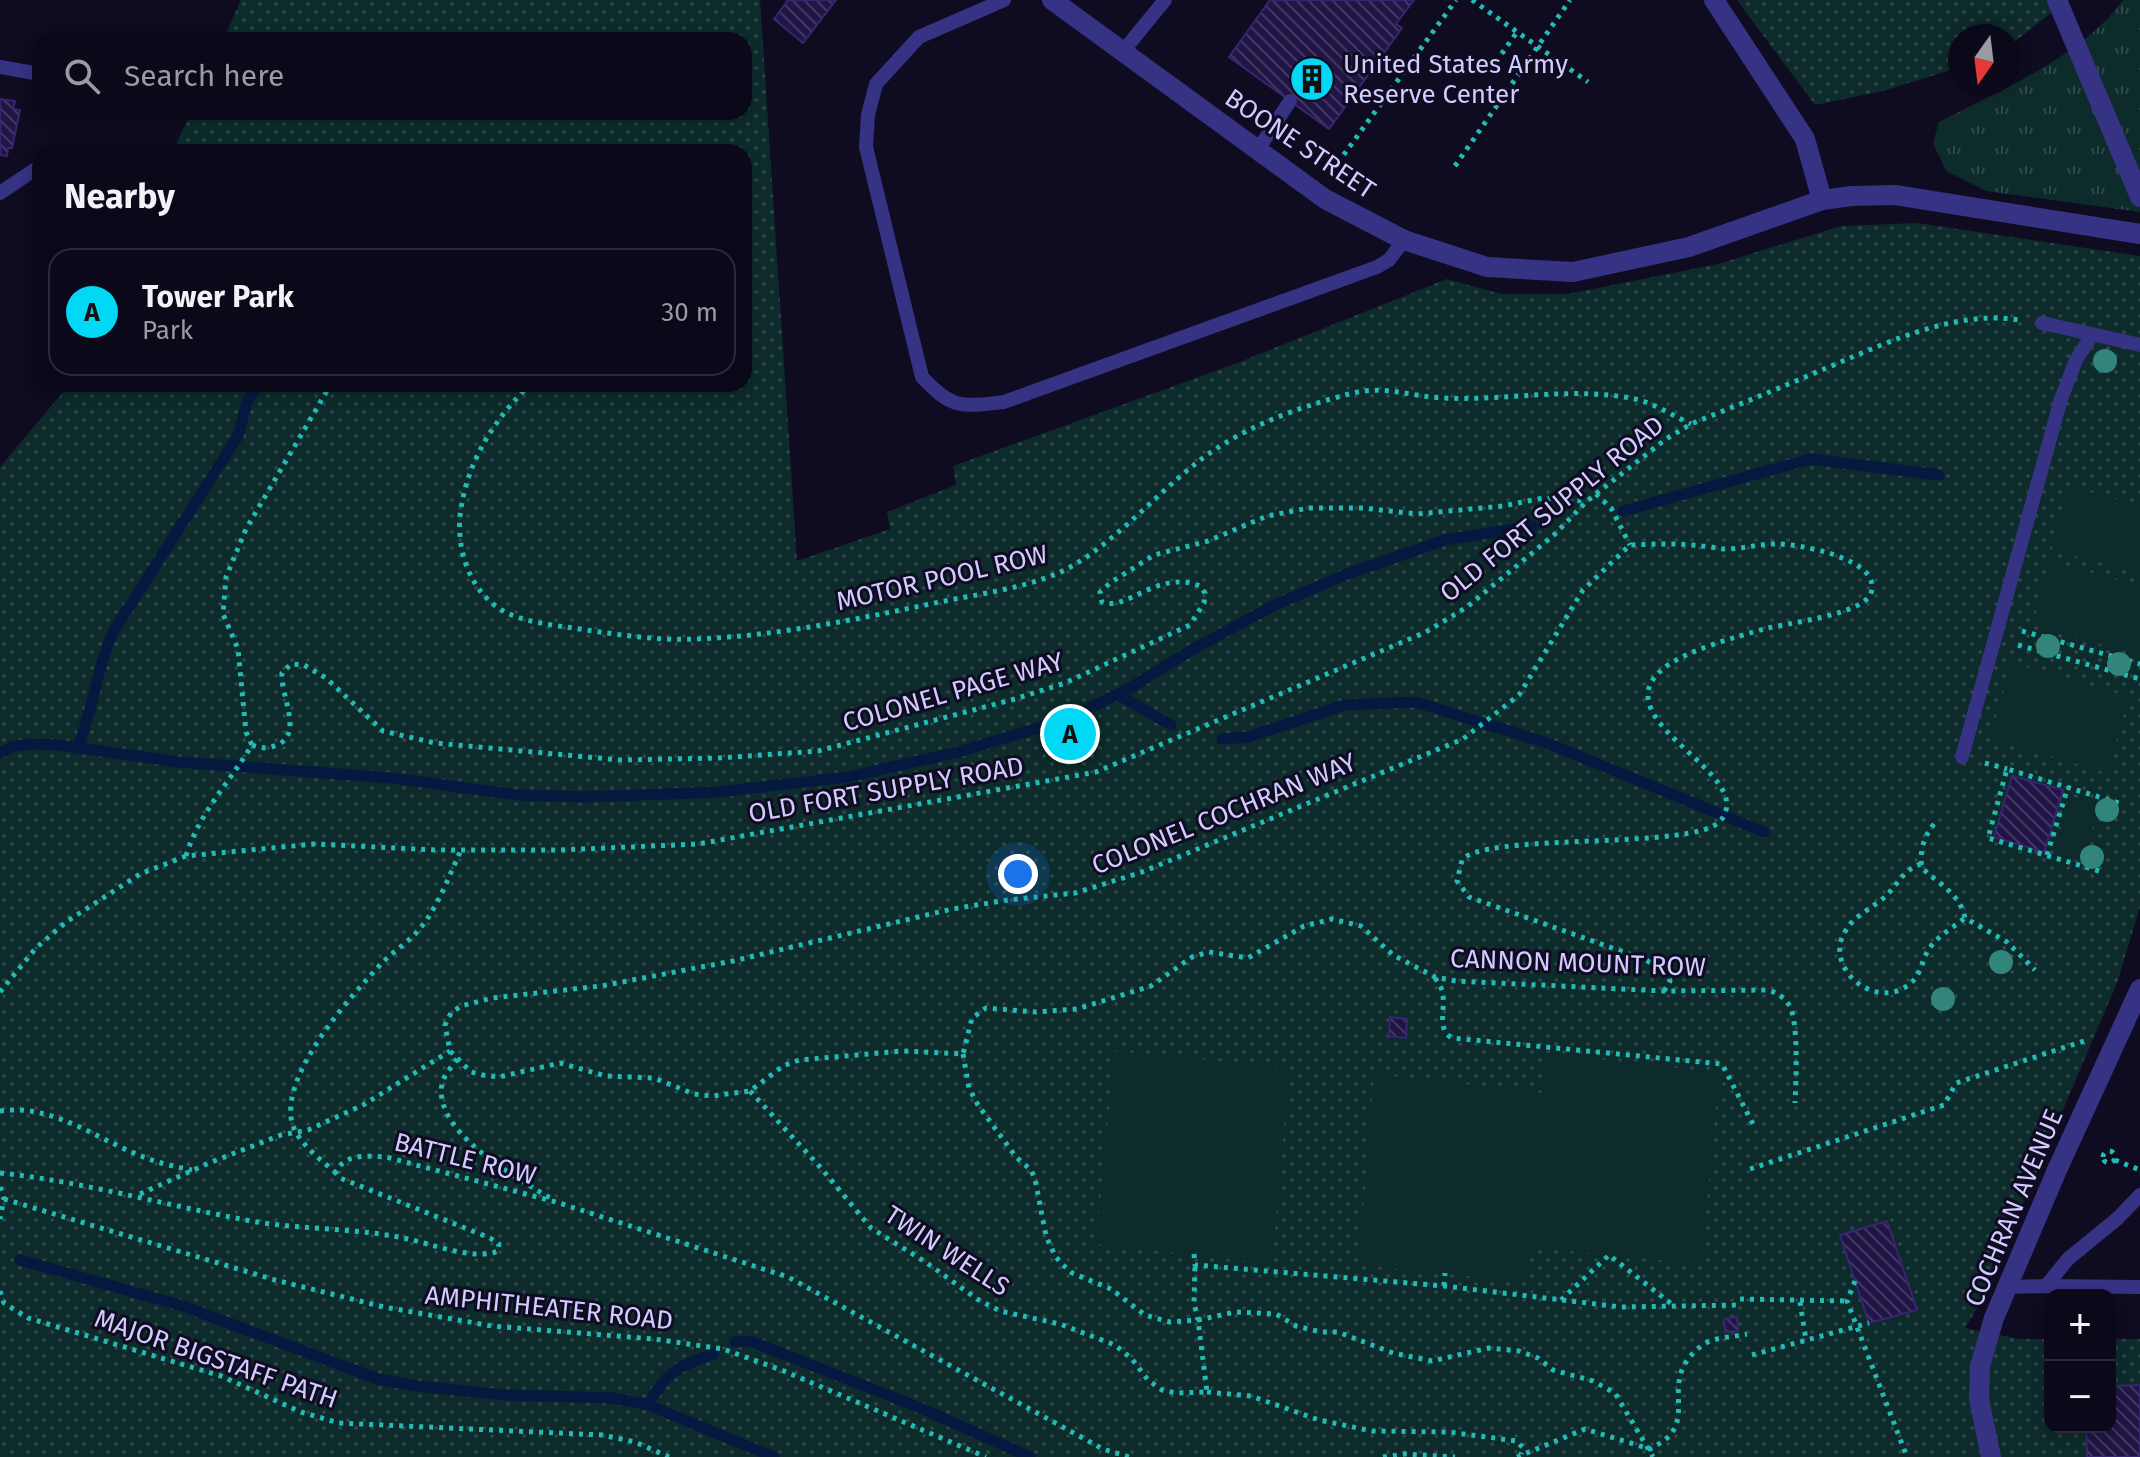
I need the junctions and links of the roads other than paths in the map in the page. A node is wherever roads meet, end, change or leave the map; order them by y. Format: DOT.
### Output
graph roads {
  1 [pos="1004,0"];
  2 [pos="1052,0"];
  3 [pos="1165,0"];
  4 [pos="1714,0"];
  5 [pos="2057,0"];
  6 [pos="1124,50"];
  7 [pos="0,67"];
  8 [pos="32,73"];
  9 [pos="1290,101"];
  10 [pos="1257,151"];
  11 [pos="32,171"];
  12 [pos="0,193"];
  13 [pos="2140,197"];
  14 [pos="1822,200"];
  15 [pos="2140,234"];
  16 [pos="1404,240"];
  17 [pos="2042,323"];
  18 [pos="2092,335"];
  19 [pos="2140,345"];
  20 [pos="1962,757"];
  21 [pos="2140,989"];
  22 [pos="2140,1195"];
  23 [pos="2046,1286"];
  24 [pos="2009,1287"];
  25 [pos="2140,1287"];
  26 [pos="1991,1457"];
  1 -- 16 [label="lane"];
  2 -- 6 [label="street, BOONE STREET"];
  3 -- 6 [label="lane"];
  4 -- 14 [label="street"];
  5 -- 13 [label="street"];
  6 -- 10 [label="street, BOONE STREET"];
  7 -- 8 [label="lane"];
  9 -- 10 [label="lane"];
  10 -- 16 [label="street, BOONE STREET"];
  11 -- 12 [label="lane"];
  14 -- 15 [label="street, BOONE STREET"];
  14 -- 16 [label="street, BOONE STREET"];
  17 -- 18 [label="lane"];
  18 -- 19 [label="lane"];
  18 -- 20 [label="lane"];
  21 -- 24 [label="street, COCHRAN AVENUE"];
  22 -- 23 [label="lane"];
  23 -- 24 [label="lane"];
  23 -- 25 [label="lane"];
  24 -- 26 [label="street, COCHRAN AVENUE"];
}
